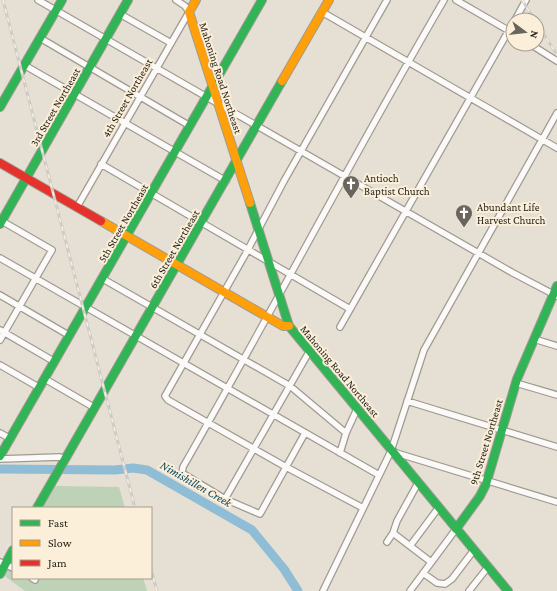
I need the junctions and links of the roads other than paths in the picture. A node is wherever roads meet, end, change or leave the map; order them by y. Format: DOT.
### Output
graph roads {
  1 [pos="38,0"];
  2 [pos="62,0"];
  3 [pos="128,0"];
  4 [pos="176,0"];
  5 [pos="196,0"];
  6 [pos="262,0"];
  7 [pos="329,0"];
  8 [pos="387,0"];
  9 [pos="444,0"];
  10 [pos="456,0"];
  11 [pos="526,0"];
  12 [pos="56,10"];
  13 [pos="189,12"];
  14 [pos="322,12"];
  15 [pos="519,12"];
  16 [pos="120,14"];
  17 [pos="505,29"];
  18 [pos="366,37"];
  19 [pos="40,38"];
  20 [pos="106,39"];
  21 [pos="505,42"];
  22 [pos="171,43"];
  23 [pos="544,52"];
  24 [pos="557,60"];
  25 [pos="408,62"];
  26 [pos="24,65"];
  27 [pos="90,68"];
  28 [pos="157,68"];
  29 [pos="212,87"];
  30 [pos="75,94"];
  31 [pos="140,97"];
  32 [pos="206,97"];
  33 [pos="470,98"];
  34 [pos="218,104"];
  35 [pos="0,107"];
  36 [pos="557,113"];
  37 [pos="125,123"];
  38 [pos="190,126"];
  39 [pos="257,126"];
  40 [pos="541,140"];
  41 [pos="557,148"];
  42 [pos="301,151"];
  43 [pos="176,152"];
  44 [pos="236,162"];
  45 [pos="0,163"];
  46 [pos="101,164"];
  47 [pos="344,176"];
  48 [pos="26,178"];
  49 [pos="226,181"];
  50 [pos="152,194"];
  51 [pos="77,207"];
  52 [pos="406,211"];
  53 [pos="1,222"];
  54 [pos="202,223"];
  55 [pos="258,230"];
  56 [pos="127,237"];
  57 [pos="248,249"];
  58 [pos="478,253"];
  59 [pos="0,258"];
  60 [pos="268,261"];
  61 [pos="178,265"];
  62 [pos="291,275"];
  63 [pos="36,278"];
  64 [pos="103,279"];
  65 [pos="557,286"];
  66 [pos="224,292"];
  67 [pos="0,295"];
  68 [pos="555,295"];
  69 [pos="279,298"];
  70 [pos="19,306"];
  71 [pos="87,307"];
  72 [pos="153,307"];
  73 [pos="350,309"];
  74 [pos="268,317"];
  75 [pos="289,326"];
  76 [pos="340,327"];
  77 [pos="2,331"];
  78 [pos="200,335"];
  79 [pos="70,336"];
  80 [pos="137,336"];
  81 [pos="534,339"];
  82 [pos="0,340"];
  83 [pos="557,346"];
  84 [pos="309,352"];
  85 [pos="244,360"];
  86 [pos="55,362"];
  87 [pos="183,363"];
  88 [pos="0,365"];
  89 [pos="45,379"];
  90 [pos="516,383"];
  91 [pos="290,386"];
  92 [pos="40,388"];
  93 [pos="228,388"];
  94 [pos="557,395"];
  95 [pos="407,401"];
  96 [pos="95,408"];
  97 [pos="357,409"];
  98 [pos="273,415"];
  99 [pos="208,423"];
  100 [pos="502,430"];
  101 [pos="0,433"];
  102 [pos="305,433"];
  103 [pos="346,433"];
  104 [pos="11,439"];
  105 [pos="557,447"];
  106 [pos="254,449"];
  107 [pos="391,451"];
  108 [pos="340,453"];
  109 [pos="0,457"];
  110 [pos="65,460"];
  111 [pos="286,467"];
  112 [pos="379,475"];
  113 [pos="487,480"];
  114 [pos="418,484"];
  115 [pos="225,499"];
  116 [pos="557,502"];
  117 [pos="38,507"];
  118 [pos="439,507"];
  119 [pos="363,508"];
  120 [pos="456,529"];
  121 [pos="393,533"];
  122 [pos="387,542"];
  123 [pos="410,546"];
  124 [pos="474,550"];
  125 [pos="12,551"];
  126 [pos="431,562"];
  127 [pos="3,563"];
  128 [pos="488,566"];
  129 [pos="12,568"];
  130 [pos="424,573"];
  131 [pos="0,574"];
  132 [pos="323,591"];
  133 [pos="412,591"];
  134 [pos="469,591"];
  135 [pos="507,591"];
  1 -- 12 [label="street"];
  2 -- 12 [label="main road"];
  3 -- 16 [label="main road, 3rd Street Northeast"];
  4 -- 13 [label="street"];
  5 -- 13 [label="main road, 4th Street Northeast"];
  6 -- 29 [label="main road, 5th Street Northeast"];
  7 -- 14 [label="main road, 6th Street Northeast"];
  8 -- 18 [label="street"];
  9 -- 25 [label="street"];
  10 -- 17 [label="street"];
  11 -- 15 [label="street"];
  12 -- 19 [label="main road"];
  12 -- 20 [label="street"];
  13 -- 22 [label="street, 4th Street Northeast"];
  13 -- 29 [label="main road, Mahoning Road Northeast"];
  14 -- 18 [label="street"];
  14 -- 39 [label="main road, 6th Street Northeast"];
  16 -- 20 [label="main road, 3rd Street Northeast"];
  16 -- 22 [label="street"];
  18 -- 25 [label="street"];
  18 -- 42 [label="street"];
  19 -- 26 [label="main road"];
  19 -- 27 [label="street"];
  20 -- 27 [label="main road, 3rd Street Northeast"];
  20 -- 28 [label="street"];
  21 -- 33 [label="street"];
  22 -- 28 [label="street, 4th Street Northeast"];
  23 -- 24 [label="street"];
  25 -- 33 [label="street"];
  25 -- 47 [label="street"];
  26 -- 30 [label="street"];
  26 -- 35 [label="main road"];
  27 -- 30 [label="main road, 3rd Street Northeast"];
  27 -- 31 [label="street"];
  28 -- 31 [label="street, 4th Street Northeast"];
  28 -- 32 [label="street"];
  29 -- 32 [label="main road, 5th Street Northeast"];
  29 -- 34 [label="main road, Mahoning Road Northeast"];
  30 -- 37 [label="street"];
  30 -- 48 [label="main road, 3rd Street Northeast"];
  31 -- 37 [label="street, 4th Street Northeast"];
  31 -- 38 [label="street"];
  32 -- 34 [label="street"];
  32 -- 38 [label="main road, 5th Street Northeast"];
  33 -- 40 [label="street"];
  33 -- 52 [label="street"];
  34 -- 39 [label="street"];
  34 -- 44 [label="main road, Mahoning Road Northeast"];
  36 -- 40 [label="street"];
  37 -- 43 [label="street"];
  37 -- 46 [label="street, 4th Street Northeast"];
  38 -- 43 [label="main road, 5th Street Northeast"];
  39 -- 42 [label="street"];
  39 -- 44 [label="main road, 6th Street Northeast"];
  40 -- 41 [label="street"];
  40 -- 58 [label="street"];
  42 -- 47 [label="street"];
  42 -- 55 [label="street"];
  43 -- 49 [label="street"];
  43 -- 50 [label="main road, 5th Street Northeast"];
  44 -- 49 [label="main road, 6th Street Northeast"];
  44 -- 55 [label="main road, Mahoning Road Northeast"];
  45 -- 48 [label="main road"];
  46 -- 50 [label="street"];
  46 -- 51 [label="street, 4th Street Northeast"];
  47 -- 52 [label="street"];
  47 -- 62 [label="street"];
  48 -- 51 [label="main road"];
  48 -- 53 [label="main road, 3rd Street Northeast"];
  49 -- 54 [label="main road, 6th Street Northeast"];
  50 -- 54 [label="street"];
  50 -- 56 [label="main road, 5th Street Northeast"];
  51 -- 56 [label="main road"];
  52 -- 58 [label="street"];
  52 -- 73 [label="street"];
  53 -- 63 [label="street"];
  54 -- 57 [label="street"];
  54 -- 61 [label="main road, 6th Street Northeast"];
  55 -- 57 [label="street"];
  55 -- 60 [label="main road, Mahoning Road Northeast"];
  56 -- 61 [label="main road"];
  56 -- 64 [label="main road, 5th Street Northeast"];
  57 -- 60 [label="street"];
  57 -- 66 [label="street"];
  58 -- 68 [label="street"];
  58 -- 95 [label="street"];
  59 -- 63 [label="street"];
  60 -- 62 [label="street"];
  60 -- 69 [label="main road, Mahoning Road Northeast"];
  61 -- 66 [label="main road"];
  61 -- 72 [label="main road, 6th Street Northeast"];
  62 -- 69 [label="street"];
  62 -- 73 [label="street"];
  63 -- 70 [label="street"];
  63 -- 71 [label="street"];
  64 -- 71 [label="main road, 5th Street Northeast"];
  64 -- 72 [label="street"];
  65 -- 68 [label="main road, 9th Street Northeast"];
  66 -- 74 [label="main road"];
  66 -- 78 [label="street"];
  67 -- 70 [label="street"];
  68 -- 81 [label="main road, 9th Street Northeast"];
  69 -- 74 [label="street"];
  69 -- 75 [label="main road, Mahoning Road Northeast"];
  70 -- 77 [label="street"];
  70 -- 79 [label="street"];
  71 -- 79 [label="main road, 5th Street Northeast"];
  71 -- 80 [label="street"];
  72 -- 78 [label="street"];
  72 -- 80 [label="main road, 6th Street Northeast"];
  73 -- 76 [label="street"];
  74 -- 75 [label="main road"];
  74 -- 85 [label="street"];
  75 -- 84 [label="main road, Mahoning Road Northeast"];
  77 -- 82 [label="street"];
  77 -- 86 [label="street"];
  78 -- 85 [label="street"];
  78 -- 87 [label="street"];
  79 -- 86 [label="main road, 5th Street Northeast"];
  80 -- 87 [label="street"];
  80 -- 96 [label="main road, 6th Street Northeast"];
  81 -- 83 [label="street"];
  81 -- 90 [label="main road, 9th Street Northeast"];
  84 -- 91 [label="street"];
  84 -- 97 [label="main road, Mahoning Road Northeast"];
  85 -- 91 [label="street"];
  85 -- 93 [label="street"];
  86 -- 89 [label="main road, 5th Street Northeast"];
  87 -- 93 [label="street"];
  87 -- 99 [label="street"];
  88 -- 92 [label="street"];
  89 -- 92 [label="main road, 5th Street Northeast"];
  89 -- 96 [label="street"];
  90 -- 94 [label="street"];
  90 -- 100 [label="main road, 9th Street Northeast"];
  91 -- 98 [label="street"];
  91 -- 103 [label="street"];
  92 -- 104 [label="main road, 5th Street Northeast"];
  93 -- 98 [label="street"];
  93 -- 99 [label="street"];
  95 -- 100 [label="street"];
  95 -- 107 [label="street"];
  96 -- 110 [label="main road, 6th Street Northeast"];
  97 -- 103 [label="street"];
  97 -- 107 [label="main road, Mahoning Road Northeast"];
  98 -- 102 [label="street"];
  98 -- 106 [label="street"];
  99 -- 106 [label="street"];
  99 -- 115 [label="street"];
  100 -- 105 [label="street"];
  100 -- 113 [label="main road, 9th Street Northeast"];
  101 -- 104 [label="street"];
  102 -- 108 [label="street"];
  102 -- 111 [label="street"];
  103 -- 108 [label="street"];
  104 -- 109 [label="main road, 5th Street Northeast"];
  106 -- 111 [label="street"];
  106 -- 115 [label="street"];
  107 -- 112 [label="street"];
  107 -- 113 [label="street"];
  107 -- 114 [label="main road, Mahoning Road Northeast"];
  108 -- 112 [label="street"];
  109 -- 110 [label="street"];
  110 -- 117 [label="main road, 6th Street Northeast"];
  111 -- 115 [label="street"];
  111 -- 119 [label="street"];
  112 -- 119 [label="street"];
  113 -- 116 [label="street"];
  113 -- 120 [label="main road, 9th Street Northeast"];
  114 -- 118 [label="main road, Mahoning Road Northeast"];
  114 -- 121 [label="street"];
  118 -- 120 [label="main road, Mahoning Road Northeast"];
  118 -- 123 [label="street"];
  119 -- 132 [label="street"];
  120 -- 124 [label="main road, Mahoning Road Northeast"];
  120 -- 126 [label="street, 9th Street Northeast"];
  121 -- 122 [label="street"];
  121 -- 123 [label="street"];
  123 -- 126 [label="street"];
  124 -- 128 [label="main road, Mahoning Road Northeast"];
  124 -- 130 [label="street"];
  125 -- 127 [label="main road"];
  126 -- 130 [label="street, 9th Street Northeast"];
  127 -- 129 [label="street"];
  127 -- 131 [label="main road"];
  128 -- 134 [label="street"];
  128 -- 135 [label="main road, Mahoning Road Northeast"];
  130 -- 133 [label="street, 9th Street Northeast"];
}
